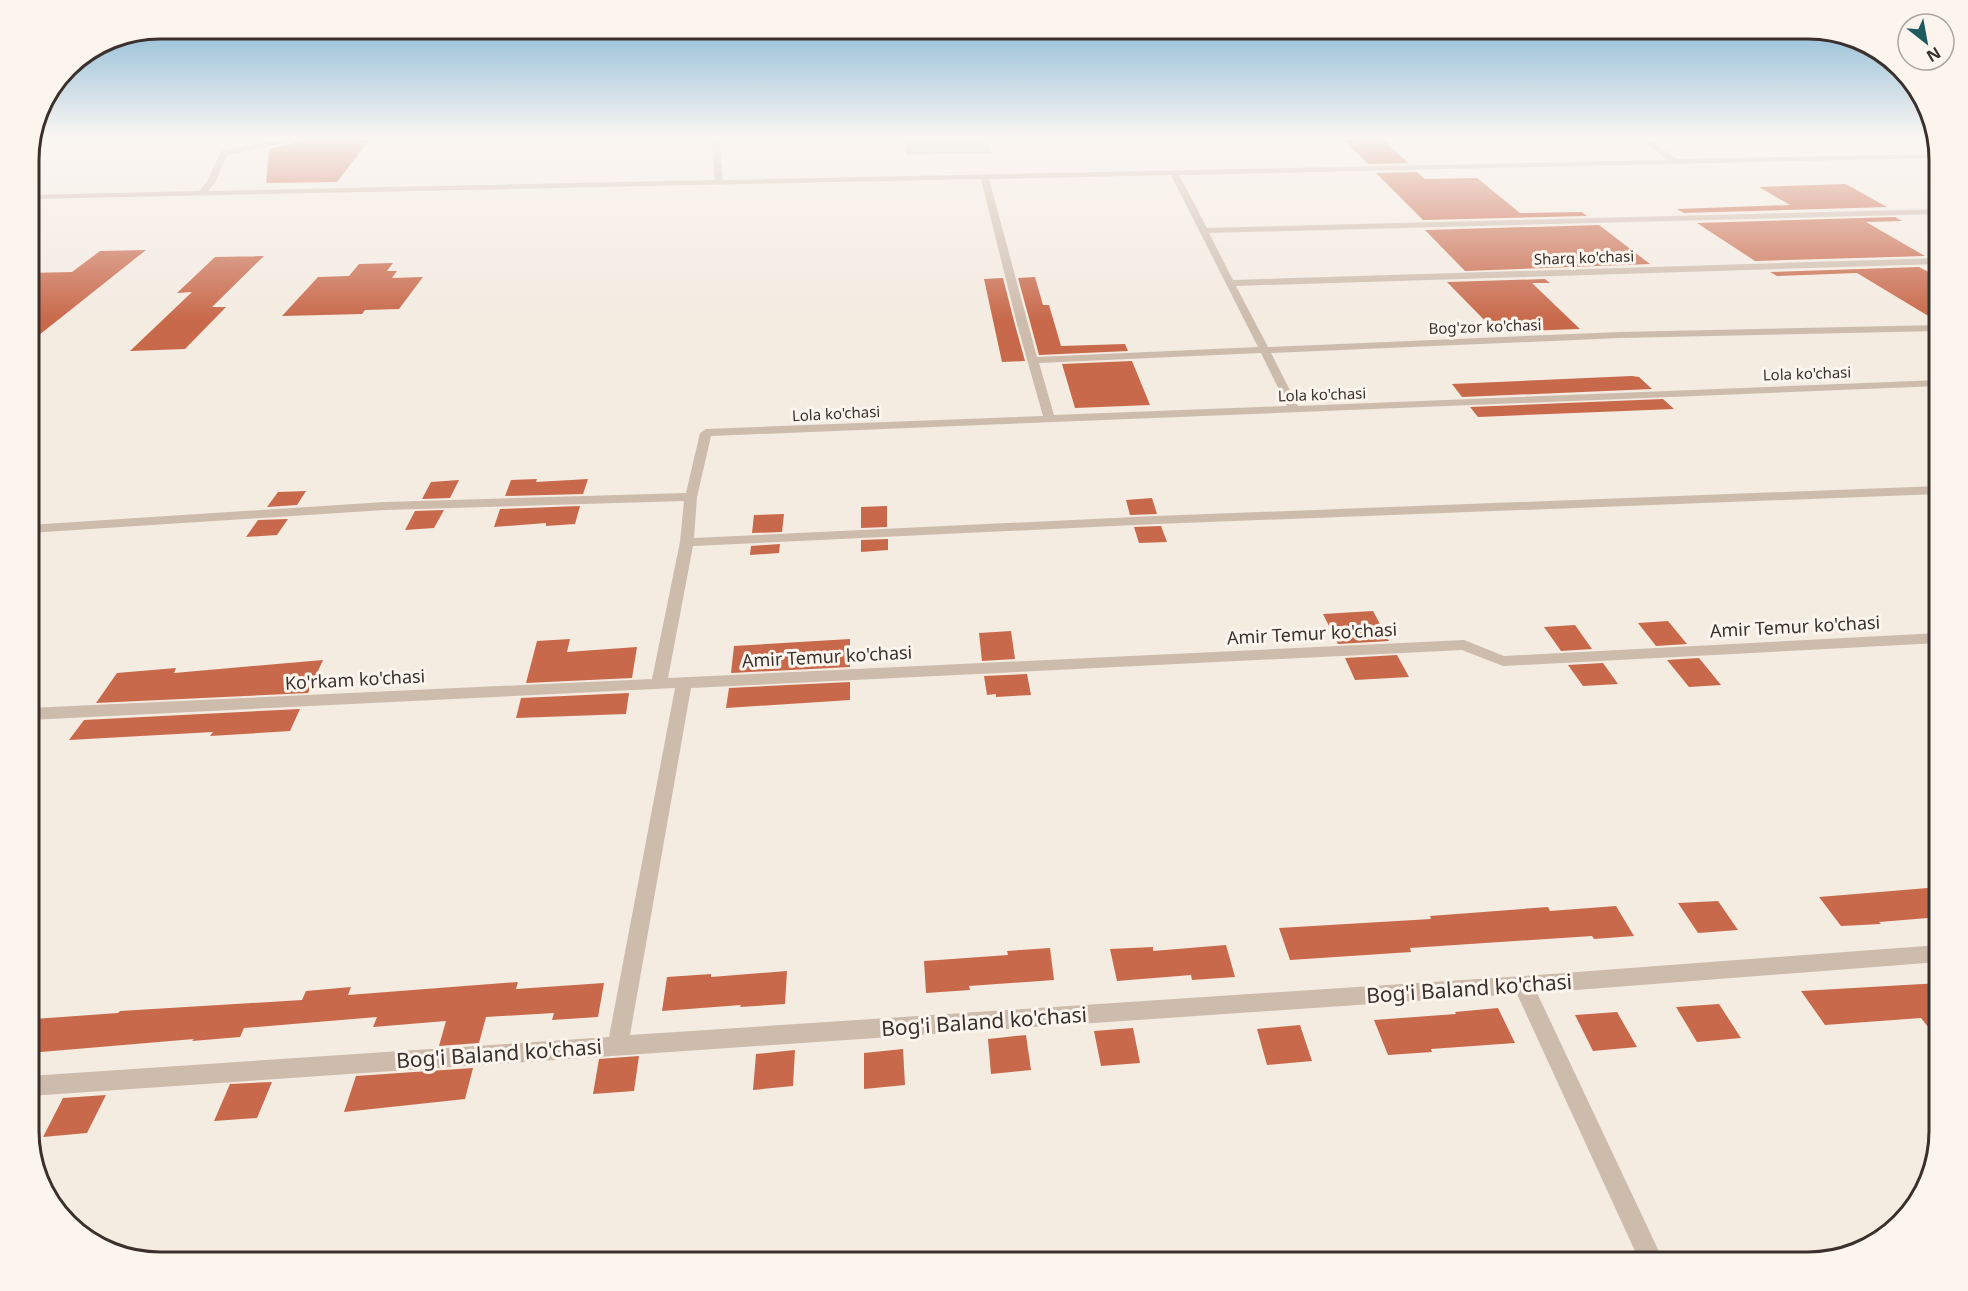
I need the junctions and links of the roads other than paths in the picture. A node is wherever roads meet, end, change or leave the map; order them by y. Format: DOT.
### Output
graph roads {
  1 [pos="990,199"];
  2 [pos="1187,199"];
  3 [pos="1929,202"];
  4 [pos="1906,203"];
  5 [pos="1929,211"];
  6 [pos="1202,231"];
  7 [pos="1929,261"];
  8 [pos="1229,284"];
  9 [pos="1929,328"];
  10 [pos="1262,350"];
  11 [pos="1032,360"];
  12 [pos="1929,383"];
  13 [pos="1294,410"];
  14 [pos="1048,418"];
  15 [pos="1929,490"];
  16 [pos="691,497"];
  17 [pos="39,528"];
  18 [pos="687,542"];
  19 [pos="1929,640"];
  20 [pos="684,682"];
  21 [pos="659,684"];
  22 [pos="39,714"];
  23 [pos="1929,955"];
  24 [pos="1523,985"];
  25 [pos="618,1046"];
  26 [pos="39,1085"];
  27 [pos="1647,1252"];
  1 -- 11 [label="street"];
  2 -- 6 [label="street"];
  3 -- 4 [label="street"];
  5 -- 6 [label="street"];
  6 -- 8 [label="street"];
  7 -- 8 [label="street, Sharq ko'chasi"];
  8 -- 10 [label="street"];
  9 -- 10 [label="street, Bog'zor ko'chasi"];
  10 -- 11 [label="street, Bog'zor ko'chasi"];
  10 -- 13 [label="street"];
  11 -- 14 [label="street"];
  12 -- 13 [label="street, Lola ko'chasi"];
  13 -- 14 [label="street, Lola ko'chasi"];
  14 -- 16 [label="street, Lola ko'chasi"];
  15 -- 18 [label="street"];
  16 -- 17 [label="street"];
  16 -- 18 [label="street"];
  18 -- 21 [label="street"];
  19 -- 20 [label="street, Amir Temur ko'chasi"];
  20 -- 21 [label="street, Ko'rkam ko'chasi"];
  20 -- 25 [label="street"];
  21 -- 22 [label="street, Ko'rkam ko'chasi"];
  23 -- 24 [label="street, Bog'i Baland ko'chasi"];
  24 -- 25 [label="street, Bog'i Baland ko'chasi"];
  24 -- 27 [label="street"];
  25 -- 26 [label="street, Bog'i Baland ko'chasi"];
}
